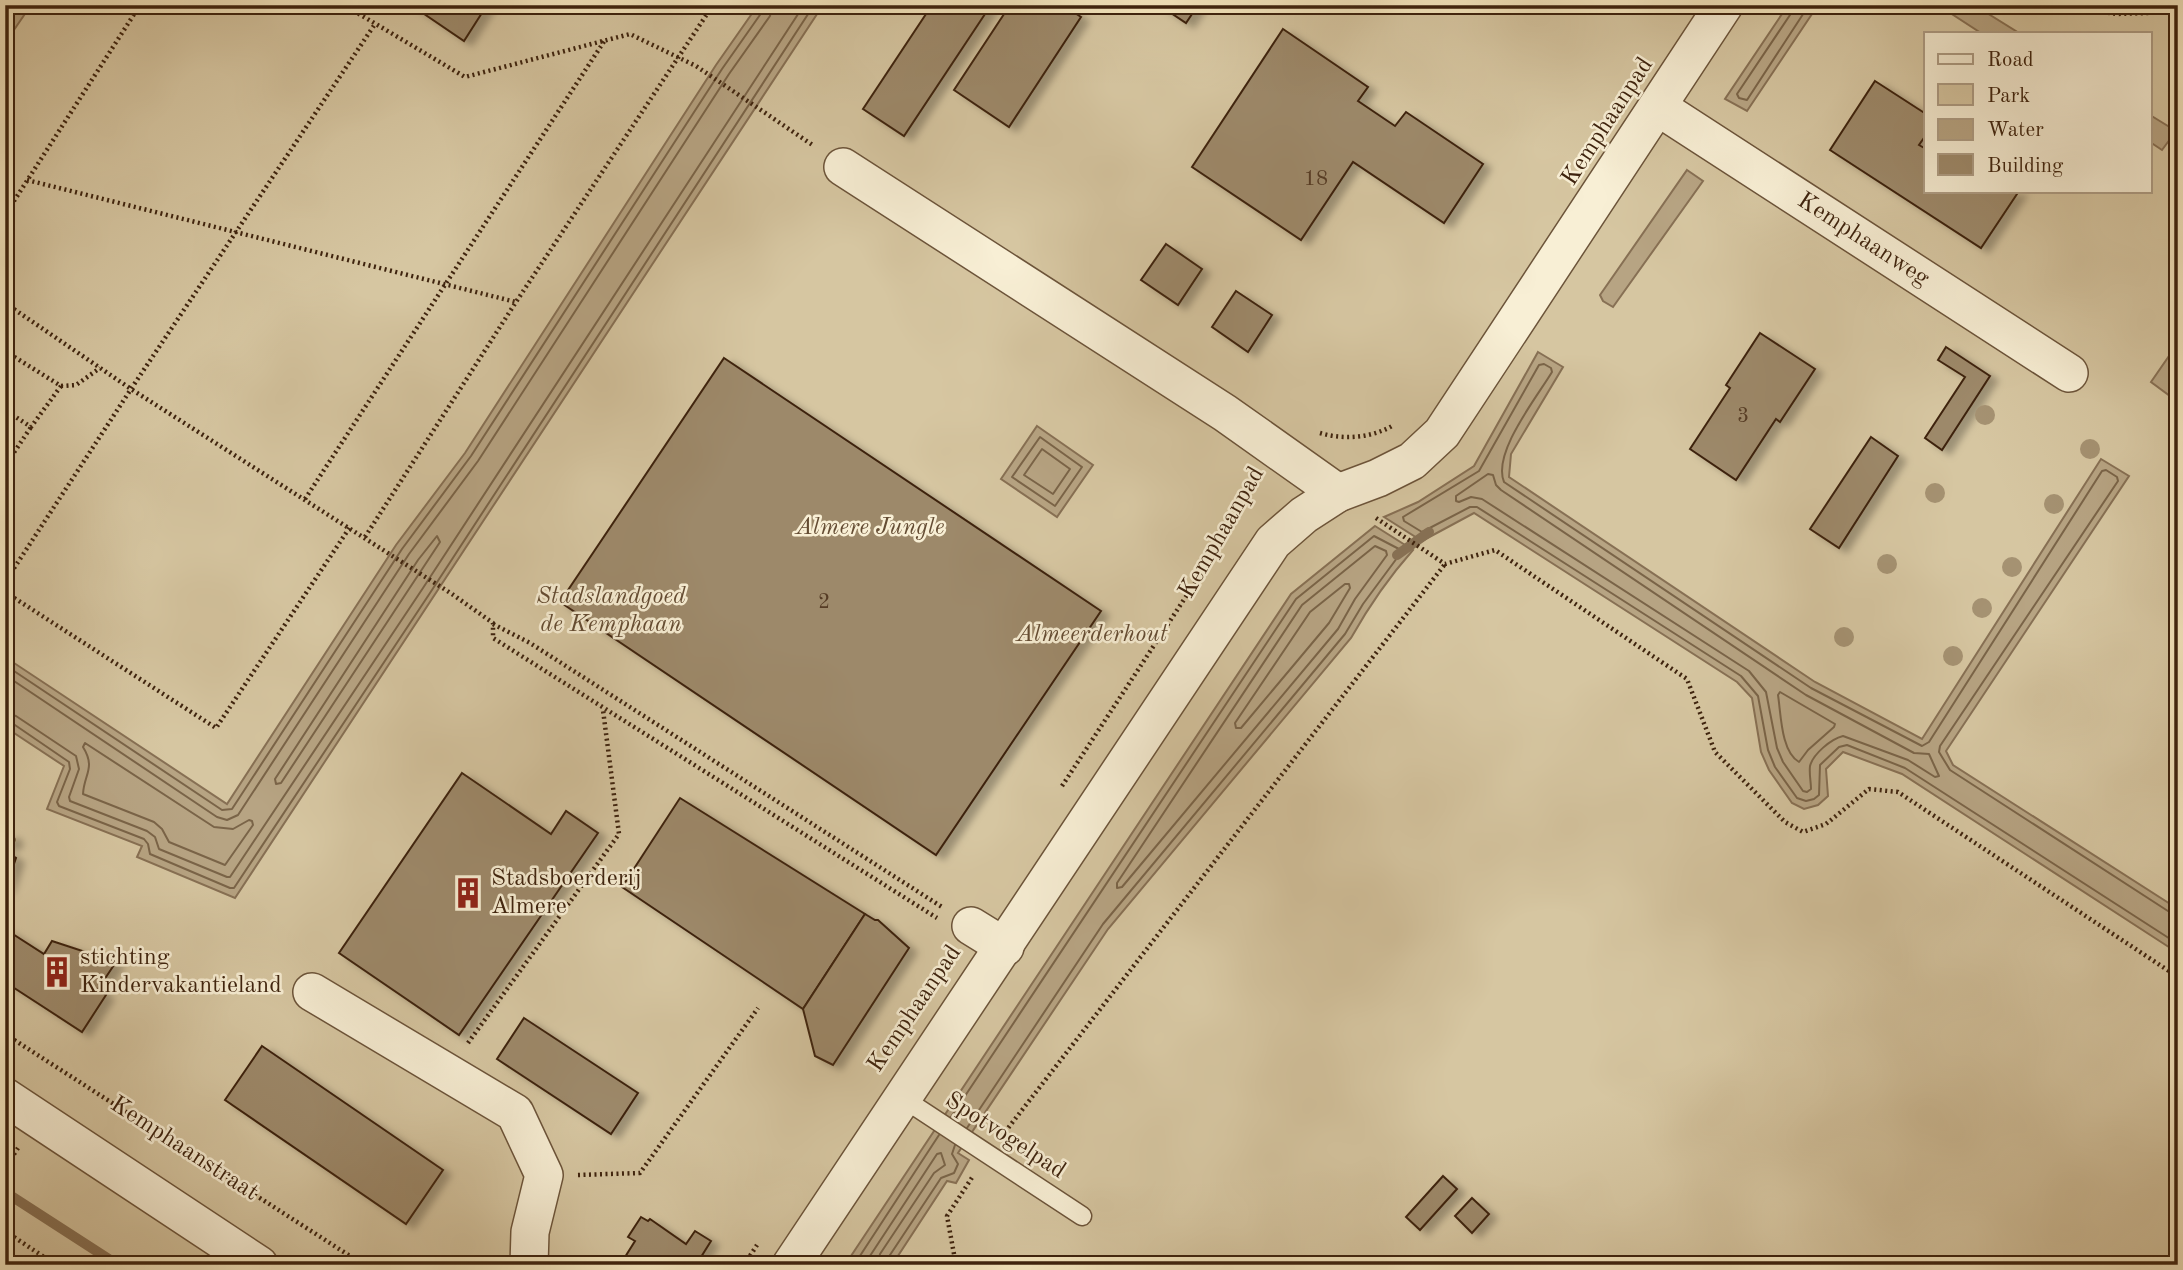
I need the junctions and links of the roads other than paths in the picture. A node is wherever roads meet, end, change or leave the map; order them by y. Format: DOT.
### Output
graph roads {
  1 [pos="1724,5"];
  2 [pos="1658,107"];
  3 [pos="844,167"];
  4 [pos="2068,373"];
  5 [pos="1338,493"];
  6 [pos="968,930"];
  7 [pos="1005,947"];
  8 [pos="312,992"];
  9 [pos="5,1097"];
  10 [pos="915,1107"];
  11 [pos="1082,1216"];
  12 [pos="259,1265"];
  13 [pos="530,1265"];
  14 [pos="791,1265"];
  1 -- 2 [label="street, Kemphaanpad"];
  2 -- 4 [label="street, Kemphaanweg"];
  2 -- 5 [label="street, Kemphaanpad"];
  3 -- 5 [label="street"];
  5 -- 7 [label="street, Kemphaanpad"];
  6 -- 7 [label="street"];
  7 -- 10 [label="street, Kemphaanpad"];
  8 -- 13 [label="street"];
  9 -- 12 [label="street"];
  10 -- 11 [label="lane, Spotvogelpad"];
  10 -- 14 [label="street, Kemphaanpad"];
}
